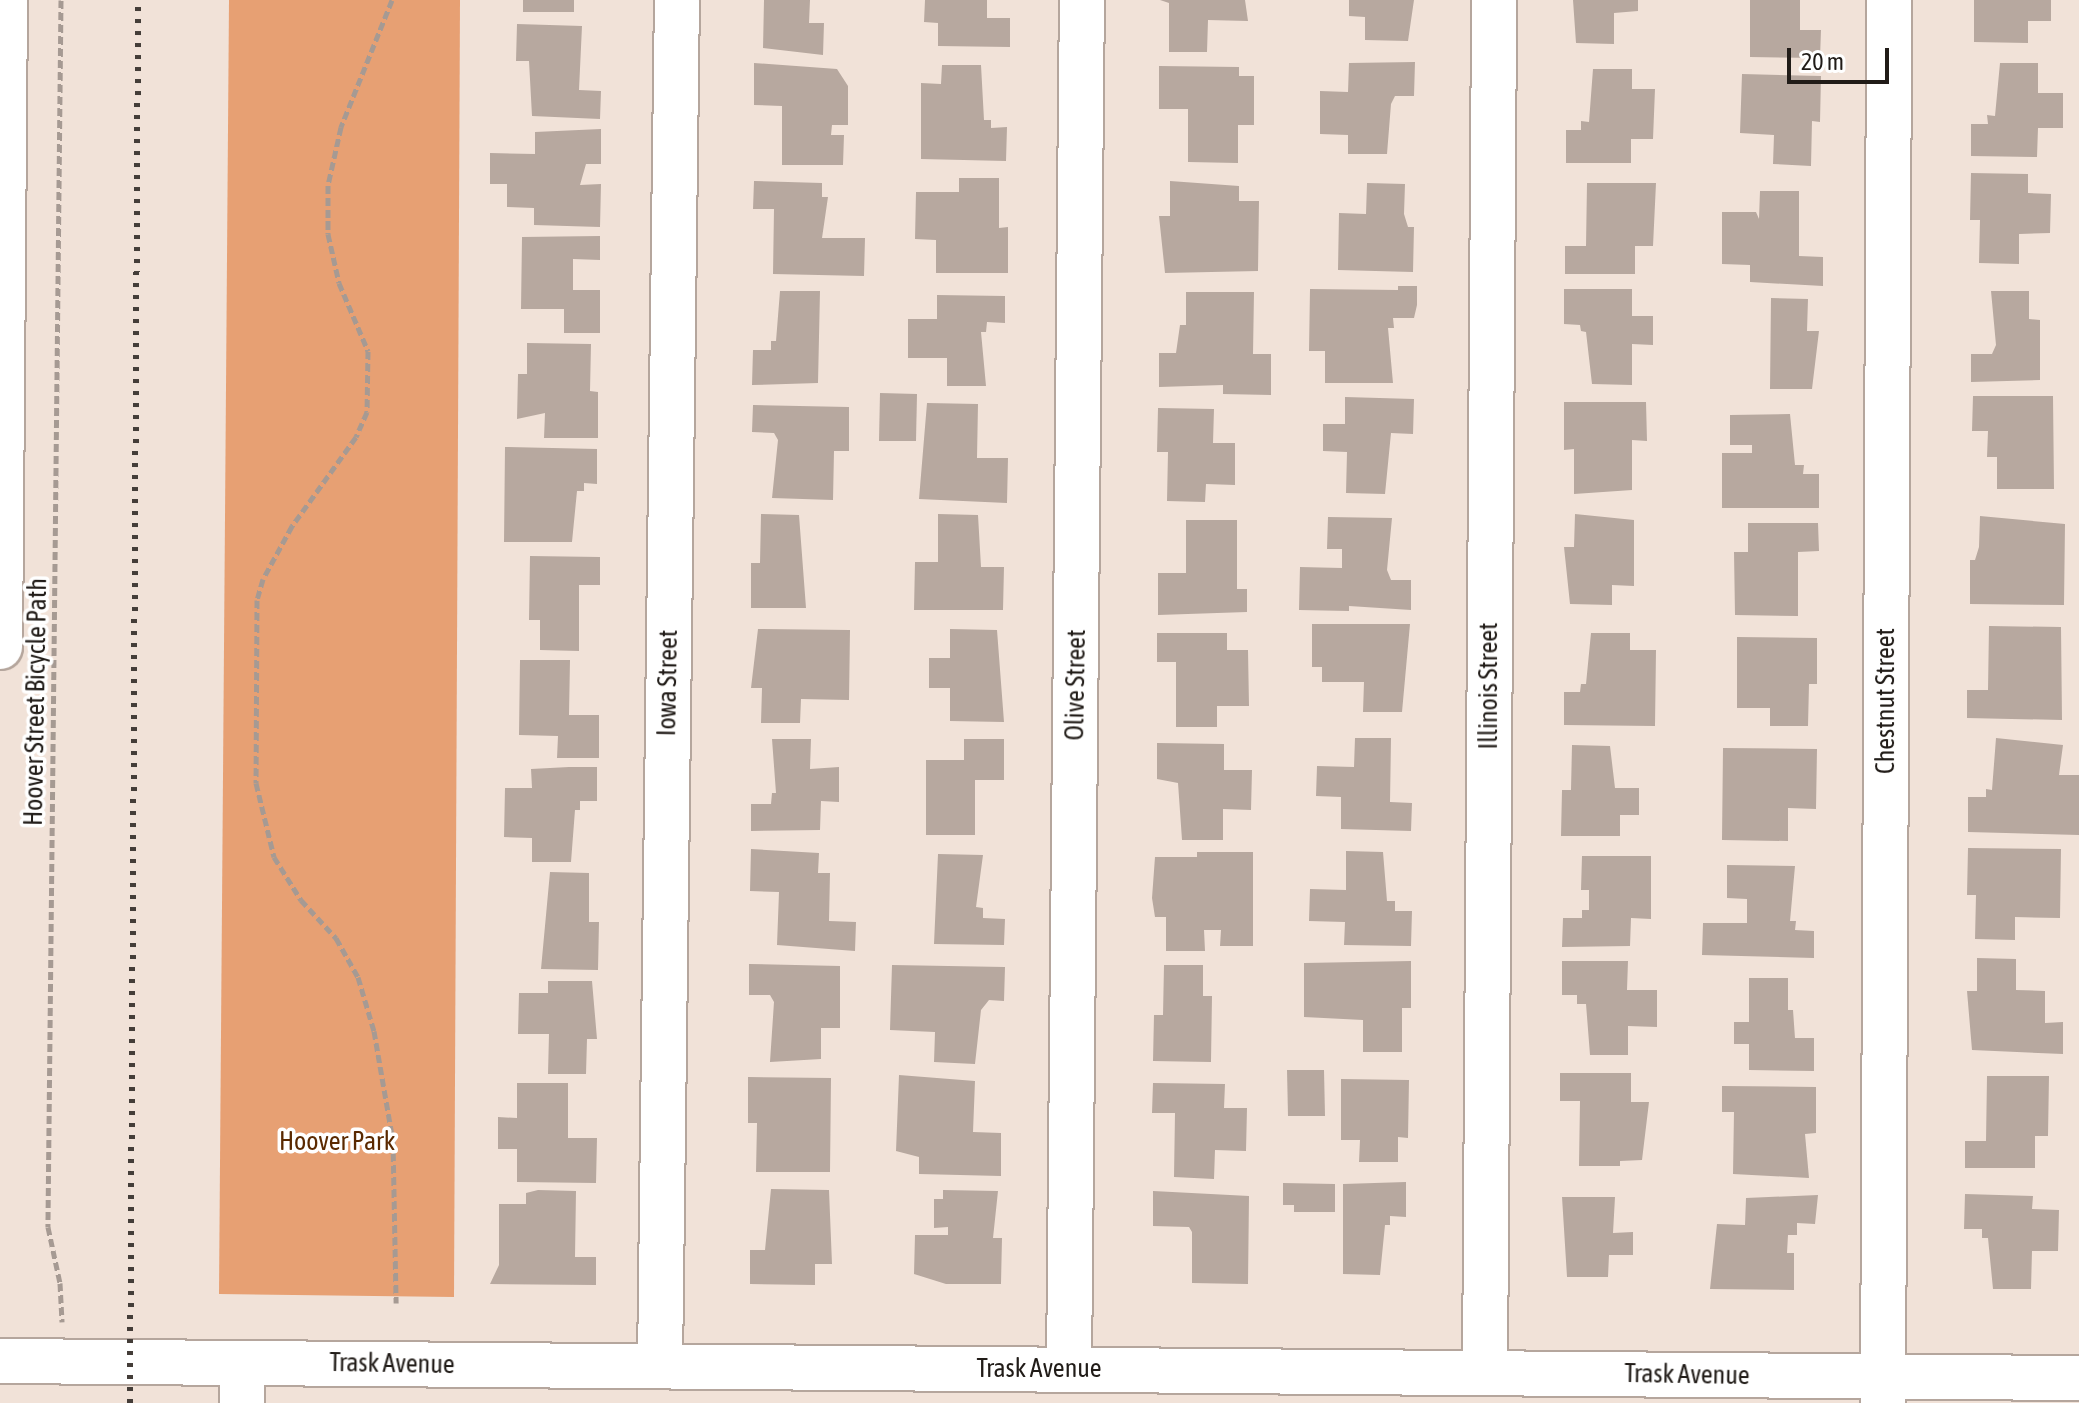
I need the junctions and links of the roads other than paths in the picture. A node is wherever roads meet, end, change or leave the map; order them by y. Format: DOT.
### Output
graph roads {
  1 [pos="5,0"];
  2 [pos="677,0"];
  3 [pos="1082,0"];
  4 [pos="1494,0"];
  5 [pos="1889,0"];
  6 [pos="1,323"];
  7 [pos="0,647"];
  8 [pos="0,1361"];
  9 [pos="660,1366"];
  10 [pos="1069,1370"];
  11 [pos="1485,1373"];
  12 [pos="2079,1378"];
  13 [pos="242,1383"];
  14 [pos="1882,1390"];
  1 -- 6 [label="street"];
  2 -- 9 [label="street, Iowa Street"];
  3 -- 10 [label="street, Olive Street"];
  4 -- 11 [label="street, Illinois Street"];
  5 -- 14 [label="street, Chestnut Street"];
  6 -- 7 [label="street"];
  8 -- 13 [label="street, Trask Avenue"];
  9 -- 10 [label="street, Trask Avenue"];
  9 -- 13 [label="street, Trask Avenue"];
  10 -- 11 [label="street, Trask Avenue"];
  11 -- 14 [label="street, Trask Avenue"];
  12 -- 14 [label="street, Trask Avenue"];
}
